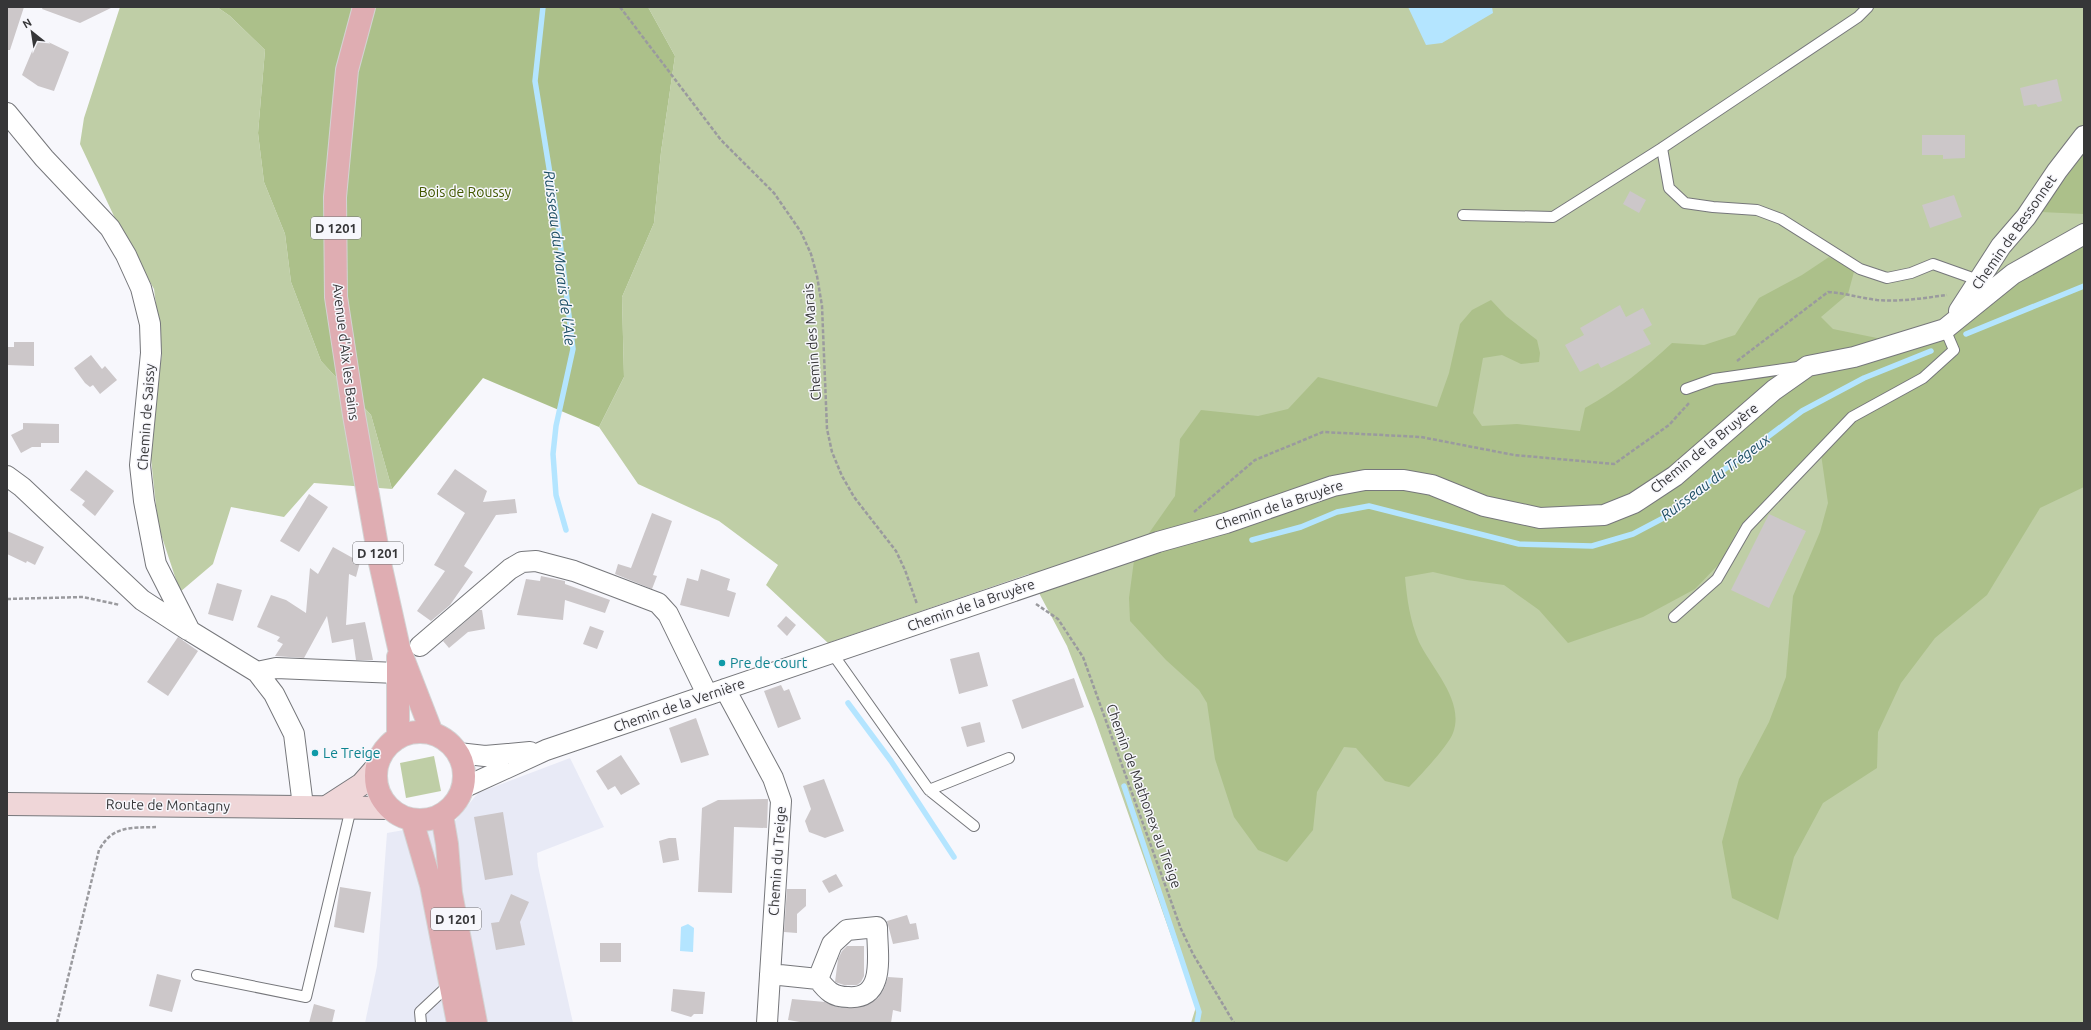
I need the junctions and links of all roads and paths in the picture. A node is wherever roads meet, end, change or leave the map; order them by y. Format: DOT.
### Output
graph roads {
  1 [pos="364,7"];
  2 [pos="620,7"];
  3 [pos="1868,7"];
  4 [pos="7,113"];
  5 [pos="2084,136"];
  6 [pos="1662,148"];
  7 [pos="1463,215"];
  8 [pos="2084,234"];
  9 [pos="1975,286"];
  10 [pos="1945,329"];
  11 [pos="1808,366"];
  12 [pos="1714,378"];
  13 [pos="1686,389"];
  14 [pos="1690,401"];
  15 [pos="7,476"];
  16 [pos="1188,516"];
  17 [pos="1022,588"];
  18 [pos="7,599"];
  19 [pos="121,606"];
  20 [pos="1674,617"];
  21 [pos="923,621"];
  22 [pos="190,631"];
  23 [pos="410,647"];
  24 [pos="832,653"];
  25 [pos="813,659"];
  26 [pos="257,672"];
  27 [pos="397,673"];
  28 [pos="716,692"];
  29 [pos="432,733"];
  30 [pos="398,738"];
  31 [pos="546,750"];
  32 [pos="458,753"];
  33 [pos="1010,758"];
  34 [pos="376,768"];
  35 [pos="463,788"];
  36 [pos="929,790"];
  37 [pos="7,804"];
  38 [pos="303,806"];
  39 [pos="328,806"];
  40 [pos="351,808"];
  41 [pos="388,808"];
  42 [pos="442,815"];
  43 [pos="412,820"];
  44 [pos="974,826"];
  45 [pos="160,827"];
  46 [pos="770,974"];
  47 [pos="198,975"];
  48 [pos="818,979"];
  49 [pos="451,983"];
  50 [pos="57,1023"];
  51 [pos="421,1023"];
  52 [pos="458,1023"];
  53 [pos="476,1023"];
  54 [pos="767,1023"];
  55 [pos="1234,1023"];
  1 -- 23 [label="main road, Avenue d'Aix les Bains / D 1201"];
  2 -- 21 [label="path, Chemin des Marais"];
  3 -- 6 [label="lane"];
  4 -- 22 [label="street, Chemin de Saissy"];
  5 -- 9 [label="street, Chemin de Bessonnet"];
  6 -- 7 [label="lane"];
  6 -- 9 [label="lane"];
  8 -- 10 [label="street, Chemin de la Bruyère"];
  9 -- 10 [label="street, Chemin de Bessonnet"];
  9 -- 12 [label="path"];
  10 -- 11 [label="street, Chemin de la Bruyère"];
  10 -- 20 [label="lane"];
  11 -- 12 [label="lane"];
  11 -- 17 [label="street, Chemin de la Bruyère"];
  12 -- 13 [label="lane"];
  14 -- 16 [label="path"];
  15 -- 22 [label="street"];
  17 -- 21 [label="street, Chemin de la Bruyère"];
  17 -- 55 [label="path, Chemin de Mathonex au Treige"];
  18 -- 19 [label="path"];
  21 -- 24 [label="street, Chemin de la Bruyère"];
  22 -- 26 [label="street"];
  23 -- 27 [label="main road, D 1201"];
  23 -- 28 [label="street"];
  23 -- 29 [label="main road, D 1201"];
  24 -- 25 [label="street, Chemin de la Bruyère"];
  24 -- 36 [label="lane"];
  25 -- 28 [label="street, Chemin de la Vernière"];
  26 -- 27 [label="street"];
  26 -- 38 [label="street"];
  27 -- 30 [label="main road, D 1201"];
  28 -- 31 [label="street, Chemin de la Vernière"];
  28 -- 46 [label="street, Chemin du Treige"];
  29 -- 30 [label="main road"];
  29 -- 32 [label="main road"];
  30 -- 34 [label="main road"];
  31 -- 32 [label="street, Chemin de la Vernière"];
  31 -- 35 [label="street, Chemin de la Vernière"];
  32 -- 35 [label="main road"];
  33 -- 36 [label="lane"];
  34 -- 39 [label="street"];
  34 -- 41 [label="main road"];
  35 -- 42 [label="main road"];
  36 -- 44 [label="lane"];
  37 -- 38 [label="street, Route de Montagny"];
  38 -- 39 [label="street, Route de Montagny"];
  39 -- 40 [label="street, Route de Montagny"];
  40 -- 41 [label="street, Route de Montagny"];
  40 -- 47 [label="lane"];
  41 -- 43 [label="main road"];
  42 -- 43 [label="main road"];
  42 -- 53 [label="main road, D 1201"];
  43 -- 49 [label="main road, D 1201"];
  45 -- 50 [label="path"];
  46 -- 48 [label="street"];
  46 -- 54 [label="street, Chemin du Treige"];
  49 -- 51 [label="lane"];
  49 -- 52 [label="main road, D 1201"];
}
